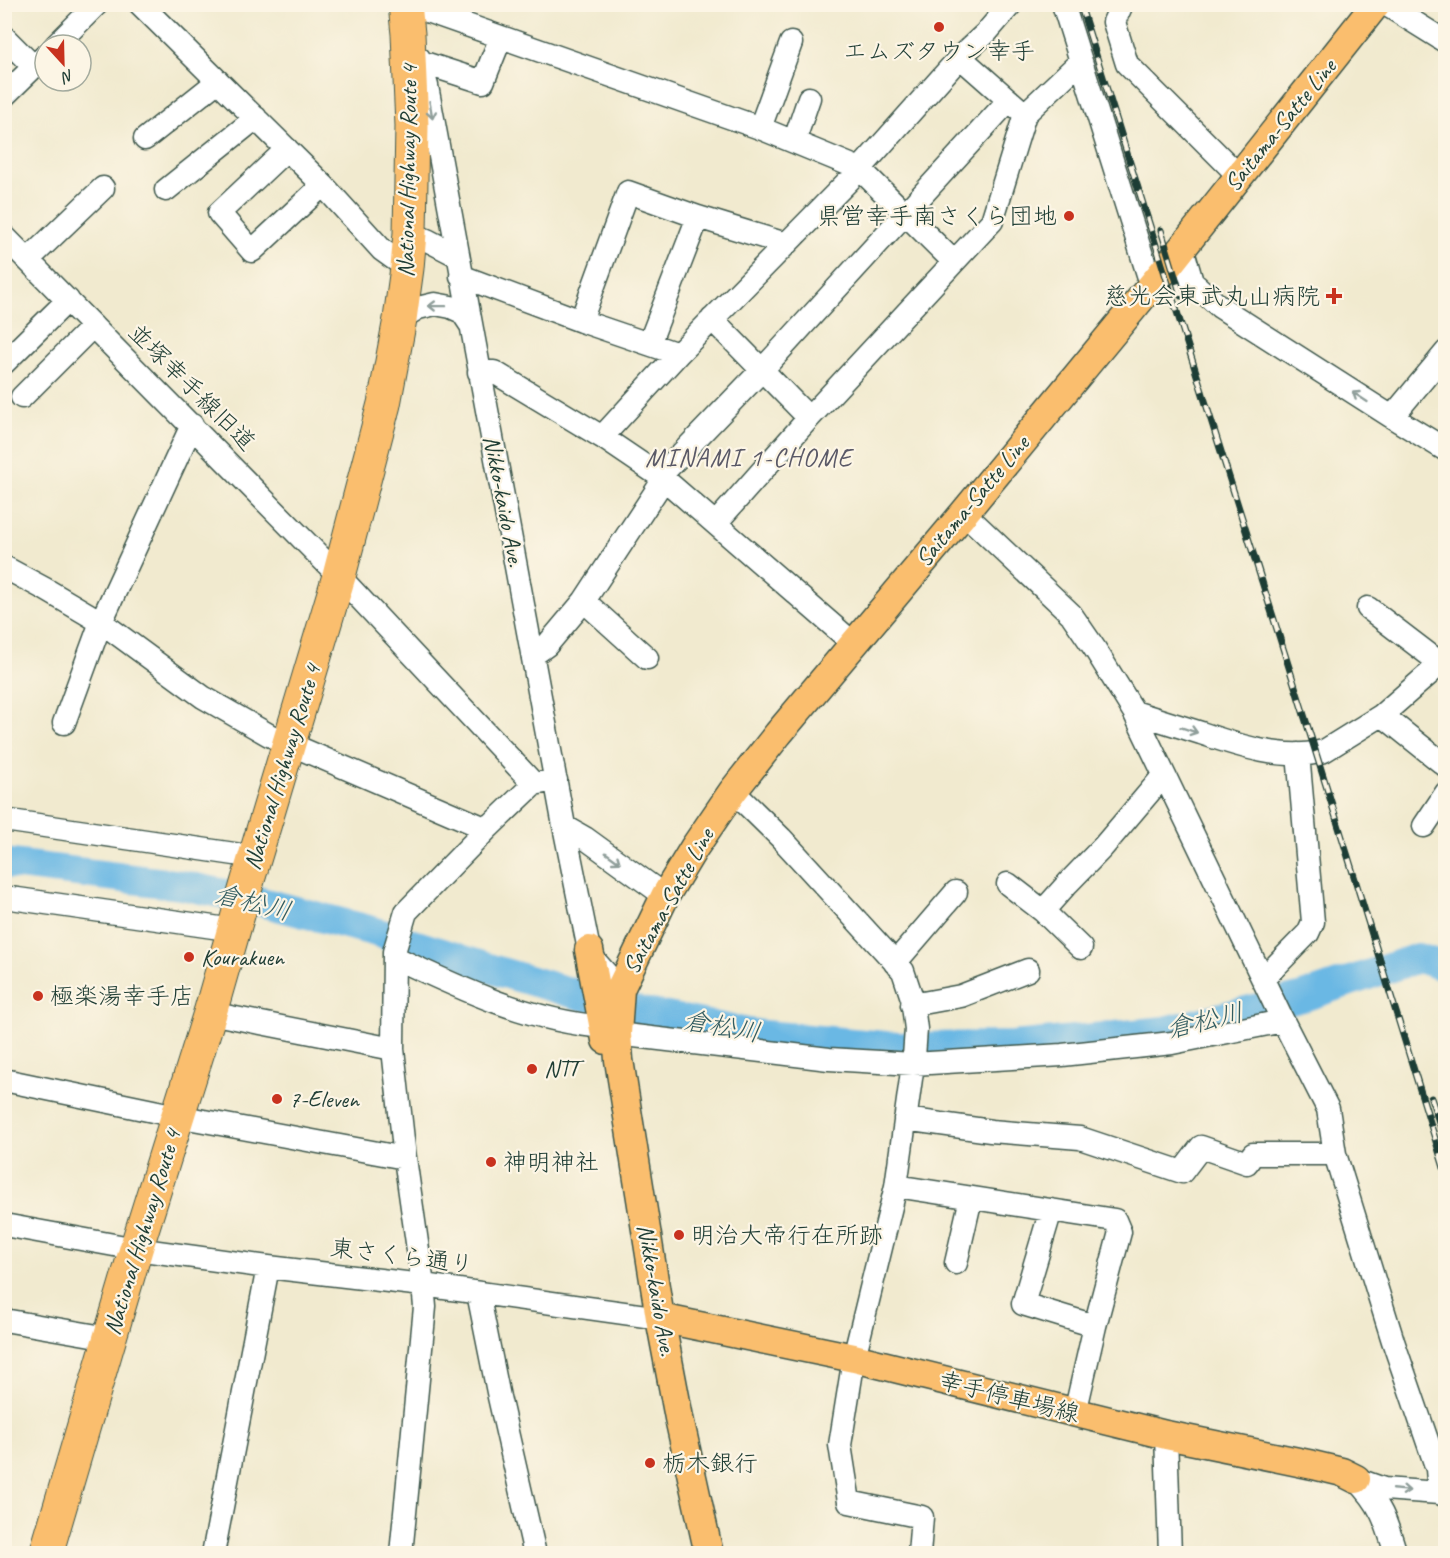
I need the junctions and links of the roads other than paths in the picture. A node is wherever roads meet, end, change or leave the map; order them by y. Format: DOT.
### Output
graph roads {
  1 [pos="97,4"];
  2 [pos="141,4"];
  3 [pos="1011,4"];
  4 [pos="1063,4"];
  5 [pos="1122,4"];
  6 [pos="1376,4"];
  7 [pos="1384,4"];
  8 [pos="410,26"];
  9 [pos="68,33"];
  10 [pos="4,37"];
  11 [pos="501,37"];
  12 [pos="1446,42"];
  13 [pos="791,43"];
  14 [pos="960,57"];
  15 [pos="33,58"];
  16 [pos="1082,61"];
  17 [pos="33,68"];
  18 [pos="218,81"];
  19 [pos="4,96"];
  20 [pos="810,98"];
  21 [pos="1017,107"];
  22 [pos="256,118"];
  23 [pos="760,128"];
  24 [pos="145,139"];
  25 [pos="794,142"];
  26 [pos="287,149"];
  27 [pos="860,169"];
  28 [pos="1239,176"];
  29 [pos="323,184"];
  30 [pos="103,188"];
  31 [pos="166,190"];
  32 [pos="906,214"];
  33 [pos="699,217"];
  34 [pos="410,233"];
  35 [pos="4,236"];
  36 [pos="786,244"];
  37 [pos="1182,247"];
  38 [pos="28,260"];
  39 [pos="954,262"];
  40 [pos="460,266"];
  41 [pos="407,268"];
  42 [pos="1151,284"];
  43 [pos="68,300"];
  44 [pos="400,319"];
  45 [pos="712,319"];
  46 [pos="581,321"];
  47 [pos="470,324"];
  48 [pos="93,326"];
  49 [pos="649,344"];
  50 [pos="1446,352"];
  51 [pos="678,354"];
  52 [pos="4,363"];
  53 [pos="762,370"];
  54 [pos="480,372"];
  55 [pos="22,397"];
  56 [pos="1392,417"];
  57 [pos="809,418"];
  58 [pos="192,425"];
  59 [pos="602,437"];
  60 [pos="1446,450"];
  61 [pos="662,478"];
  62 [pos="964,513"];
  63 [pos="716,523"];
  64 [pos="4,567"];
  65 [pos="339,576"];
  66 [pos="584,602"];
  67 [pos="1368,608"];
  68 [pos="101,622"];
  69 [pos="853,643"];
  70 [pos="533,655"];
  71 [pos="647,658"];
  72 [pos="1443,661"];
  73 [pos="1134,712"];
  74 [pos="1382,716"];
  75 [pos="64,723"];
  76 [pos="289,745"];
  77 [pos="1298,754"];
  78 [pos="1446,766"];
  79 [pos="1164,775"];
  80 [pos="544,782"];
  81 [pos="734,790"];
  82 [pos="1446,793"];
  83 [pos="4,820"];
  84 [pos="564,826"];
  85 [pos="1424,826"];
  86 [pos="487,829"];
  87 [pos="251,868"];
  88 [pos="1008,884"];
  89 [pos="956,892"];
  90 [pos="665,896"];
  91 [pos="4,897"];
  92 [pos="1043,911"];
  93 [pos="236,923"];
  94 [pos="1081,948"];
  95 [pos="590,950"];
  96 [pos="394,955"];
  97 [pos="895,963"];
  98 [pos="1029,970"];
  99 [pos="1263,979"];
  100 [pos="912,1005"];
  101 [pos="611,1012"];
  102 [pos="210,1013"];
  103 [pos="1282,1019"];
  104 [pos="393,1049"];
  105 [pos="913,1061"];
  106 [pos="4,1080"];
  107 [pos="177,1116"];
  108 [pos="905,1119"];
  109 [pos="1335,1154"];
  110 [pos="405,1158"];
  111 [pos="896,1186"];
  112 [pos="971,1198"];
  113 [pos="1051,1210"];
  114 [pos="4,1225"];
  115 [pos="136,1249"];
  116 [pos="956,1263"];
  117 [pos="268,1266"];
  118 [pos="423,1285"];
  119 [pos="478,1293"];
  120 [pos="660,1318"];
  121 [pos="4,1320"];
  122 [pos="1095,1326"];
  123 [pos="110,1338"];
  124 [pos="854,1358"];
  125 [pos="1075,1413"];
  126 [pos="1166,1435"];
  127 [pos="1356,1479"];
  128 [pos="1442,1495"];
  129 [pos="46,1554"];
  130 [pos="213,1554"];
  131 [pos="400,1554"];
  132 [pos="535,1554"];
  133 [pos="709,1554"];
  134 [pos="919,1554"];
  135 [pos="1170,1554"];
  136 [pos="1396,1554"];
  1 -- 9 [label="street"];
  2 -- 18 [label="street"];
  3 -- 14 [label="street"];
  4 -- 16 [label="street"];
  5 -- 28 [label="street"];
  6 -- 28 [label="main road, Saitama-Satte Line"];
  7 -- 12 [label="street"];
  8 -- 11 [label="street"];
  8 -- 11 [label="street"];
  8 -- 34 [label="highway, National Highway Route 4"];
  8 -- 40 [label="street, Nikko-kaido Ave., one-way"];
  10 -- 15 [label="street"];
  11 -- 23 [label="street"];
  13 -- 23 [label="street"];
  14 -- 21 [label="street"];
  14 -- 27 [label="street"];
  16 -- 21 [label="street"];
  16 -- 42 [label="street"];
  17 -- 19 [label="street"];
  18 -- 22 [label="street"];
  18 -- 24 [label="street"];
  20 -- 25 [label="street"];
  21 -- 32 [label="street"];
  21 -- 39 [label="street"];
  22 -- 26 [label="street"];
  22 -- 31 [label="street"];
  23 -- 25 [label="street"];
  25 -- 27 [label="street"];
  26 -- 29 [label="street"];
  26 -- 29 [label="street"];
  27 -- 32 [label="street"];
  27 -- 36 [label="street"];
  28 -- 37 [label="main road, Saitama-Satte Line"];
  29 -- 41 [label="street"];
  30 -- 38 [label="street"];
  32 -- 39 [label="street"];
  32 -- 53 [label="street"];
  33 -- 36 [label="street"];
  33 -- 46 [label="street"];
  33 -- 49 [label="street"];
  34 -- 40 [label="street"];
  34 -- 41 [label="highway, National Highway Route 4"];
  35 -- 38 [label="street, 並塚幸手線旧道"];
  36 -- 45 [label="street"];
  37 -- 42 [label="main road, Saitama-Satte Line"];
  56 -- 37 [label="street, one-way"];
  38 -- 43 [label="street, 並塚幸手線旧道"];
  39 -- 57 [label="street"];
  40 -- 46 [label="street"];
  40 -- 47 [label="street, Nikko-kaido Ave."];
  41 -- 44 [label="highway, National Highway Route 4"];
  42 -- 62 [label="main road, Saitama-Satte Line"];
  43 -- 48 [label="street, 並塚幸手線旧道"];
  43 -- 52 [label="street"];
  47 -- 44 [label="street, one-way"];
  44 -- 65 [label="highway, National Highway Route 4"];
  45 -- 51 [label="street"];
  45 -- 53 [label="street"];
  46 -- 49 [label="street"];
  47 -- 54 [label="street, Nikko-kaido Ave."];
  48 -- 55 [label="street"];
  48 -- 58 [label="street, 並塚幸手線旧道"];
  49 -- 51 [label="street"];
  50 -- 56 [label="street"];
  51 -- 59 [label="street"];
  53 -- 57 [label="street"];
  53 -- 61 [label="street"];
  54 -- 59 [label="street"];
  54 -- 70 [label="street, Nikko-kaido Ave."];
  56 -- 60 [label="street"];
  57 -- 63 [label="street"];
  58 -- 65 [label="street, 並塚幸手線旧道"];
  58 -- 68 [label="street"];
  59 -- 61 [label="street"];
  61 -- 63 [label="street"];
  61 -- 66 [label="street"];
  62 -- 69 [label="main road, Saitama-Satte Line"];
  62 -- 73 [label="street"];
  63 -- 69 [label="street"];
  64 -- 68 [label="street"];
  65 -- 76 [label="highway, National Highway Route 4"];
  65 -- 80 [label="street, 並塚幸手線旧道"];
  66 -- 70 [label="street"];
  66 -- 71 [label="street"];
  67 -- 72 [label="street"];
  68 -- 75 [label="street"];
  68 -- 76 [label="street"];
  69 -- 81 [label="main road, Saitama-Satte Line"];
  70 -- 80 [label="street, Nikko-kaido Ave."];
  72 -- 74 [label="street"];
  73 -- 77 [label="street, one-way"];
  73 -- 79 [label="street"];
  74 -- 77 [label="street"];
  74 -- 78 [label="street"];
  76 -- 86 [label="street"];
  76 -- 87 [label="highway, National Highway Route 4"];
  77 -- 99 [label="street"];
  79 -- 92 [label="street"];
  79 -- 99 [label="street"];
  80 -- 84 [label="street, Nikko-kaido Ave."];
  80 -- 86 [label="street"];
  81 -- 90 [label="main road, Saitama-Satte Line"];
  81 -- 97 [label="street"];
  82 -- 85 [label="street"];
  83 -- 87 [label="street"];
  84 -- 90 [label="street, one-way"];
  84 -- 95 [label="street, Nikko-kaido Ave."];
  86 -- 96 [label="street"];
  87 -- 93 [label="highway, National Highway Route 4"];
  88 -- 92 [label="street"];
  89 -- 97 [label="street"];
  90 -- 101 [label="main road, Saitama-Satte Line"];
  91 -- 93 [label="street"];
  92 -- 94 [label="street"];
  93 -- 102 [label="highway, National Highway Route 4"];
  95 -- 101 [label="main road, Nikko-kaido Ave."];
  96 -- 101 [label="street"];
  96 -- 104 [label="street"];
  97 -- 100 [label="street"];
  98 -- 100 [label="street"];
  99 -- 103 [label="street"];
  100 -- 105 [label="street"];
  101 -- 105 [label="street"];
  101 -- 120 [label="main road, Nikko-kaido Ave."];
  102 -- 104 [label="street"];
  102 -- 107 [label="highway, National Highway Route 4"];
  103 -- 105 [label="street"];
  103 -- 109 [label="street"];
  104 -- 110 [label="street"];
  105 -- 108 [label="street"];
  106 -- 107 [label="street"];
  107 -- 110 [label="street"];
  107 -- 115 [label="highway, National Highway Route 4"];
  108 -- 109 [label="street"];
  108 -- 111 [label="street"];
  109 -- 128 [label="street"];
  110 -- 118 [label="street"];
  111 -- 112 [label="street"];
  111 -- 124 [label="street"];
  112 -- 113 [label="street"];
  112 -- 116 [label="street"];
  113 -- 122 [label="street"];
  113 -- 122 [label="street"];
  114 -- 115 [label="street, 東さくら通り"];
  115 -- 117 [label="street, 東さくら通り"];
  115 -- 123 [label="highway, National Highway Route 4"];
  117 -- 118 [label="street, 東さくら通り"];
  117 -- 130 [label="street"];
  118 -- 119 [label="street, 東さくら通り"];
  118 -- 131 [label="street"];
  119 -- 120 [label="street, 東さくら通り"];
  119 -- 132 [label="street"];
  120 -- 124 [label="main road, 幸手停車場線"];
  120 -- 133 [label="main road, Nikko-kaido Ave."];
  121 -- 123 [label="street"];
  122 -- 125 [label="street"];
  123 -- 129 [label="highway, National Highway Route 4"];
  124 -- 125 [label="main road, 幸手停車場線"];
  124 -- 134 [label="street"];
  125 -- 126 [label="main road, 幸手停車場線"];
  126 -- 127 [label="main road, 幸手停車場線"];
  126 -- 135 [label="street"];
  127 -- 128 [label="street, one-way"];
  127 -- 136 [label="street"];
}
